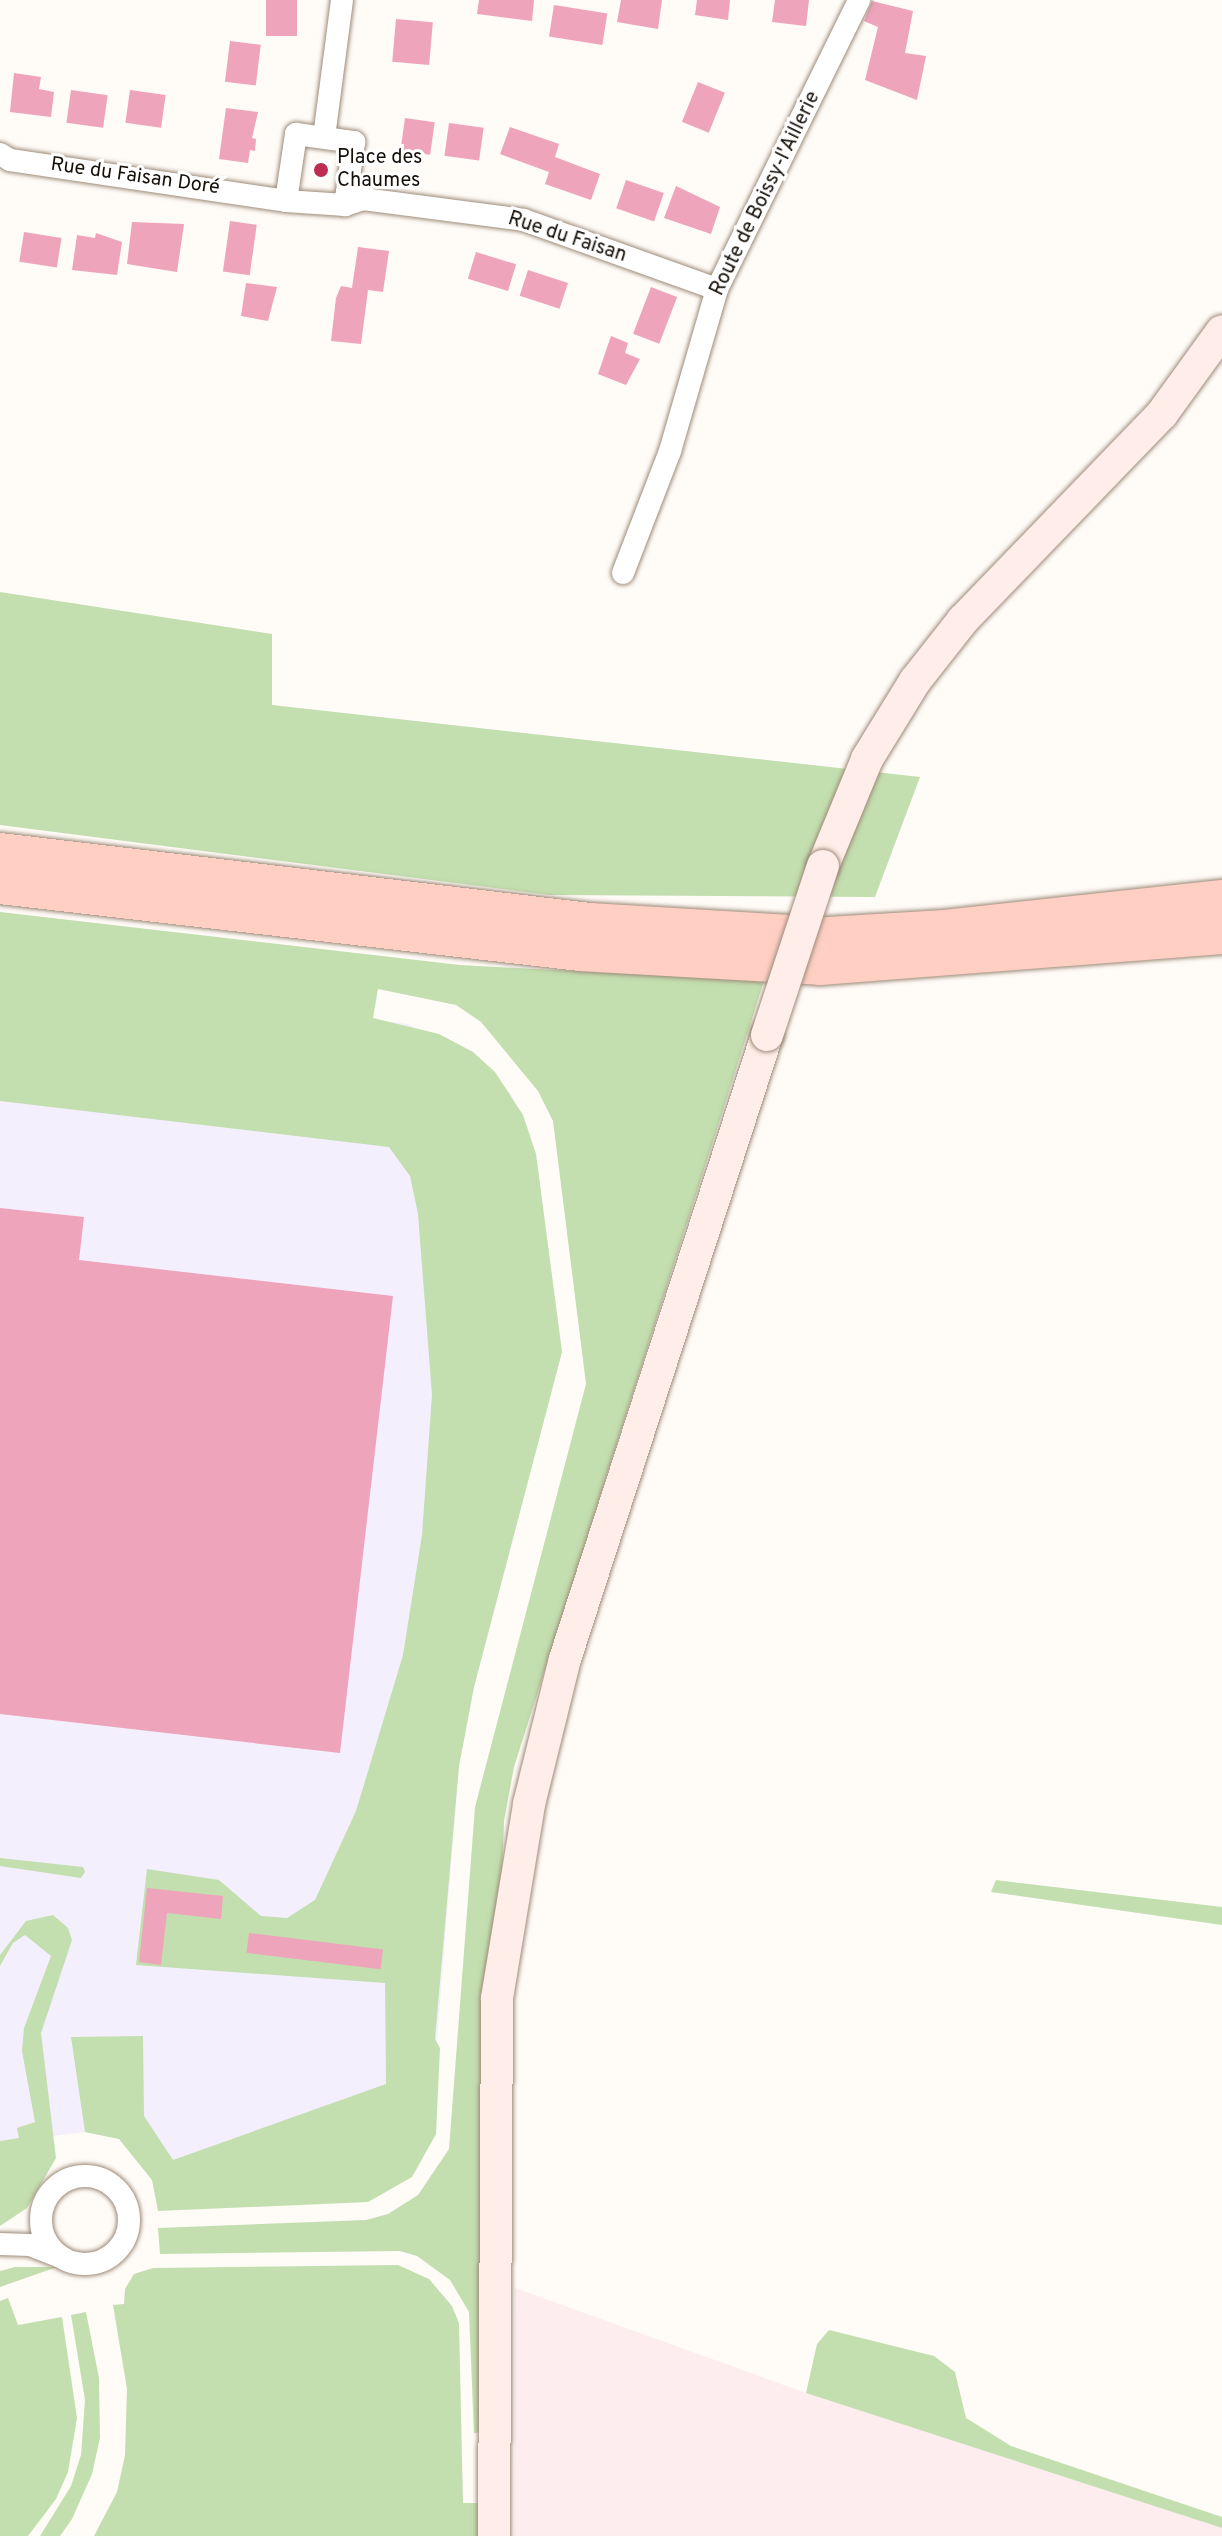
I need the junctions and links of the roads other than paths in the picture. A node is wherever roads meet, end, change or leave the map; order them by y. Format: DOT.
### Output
graph roads {
  1 [pos="342,0"];
  2 [pos="859,0"];
  3 [pos="324,137"];
  4 [pos="0,154"];
  5 [pos="279,198"];
  6 [pos="345,205"];
  7 [pos="717,289"];
  8 [pos="1222,331"];
  9 [pos="623,573"];
  10 [pos="0,852"];
  11 [pos="0,885"];
  12 [pos="1212,900"];
  13 [pos="1222,935"];
  14 [pos="44,2204"];
  15 [pos="0,2243"];
  16 [pos="60,2256"];
  17 [pos="494,2536"];
  1 -- 3 [label="street"];
  2 -- 7 [label="street, Route de Boissy-l'Aillerie"];
  3 -- 5 [label="street"];
  3 -- 6 [label="street"];
  4 -- 5 [label="street, Rue du Faisan Doré"];
  5 -- 6 [label="street, Rue du Faisan"];
  6 -- 7 [label="street, Rue du Faisan"];
  7 -- 9 [label="street, Route de Boissy-l'Aillerie"];
  8 -- 17 [label="main road, bridge"];
  10 -- 12 [label="highway"];
  11 -- 13 [label="highway"];
  14 -- 15 [label="street"];
  14 -- 16 [label="street"];
  14 -- 16 [label="street"];
  15 -- 16 [label="street"];
}
